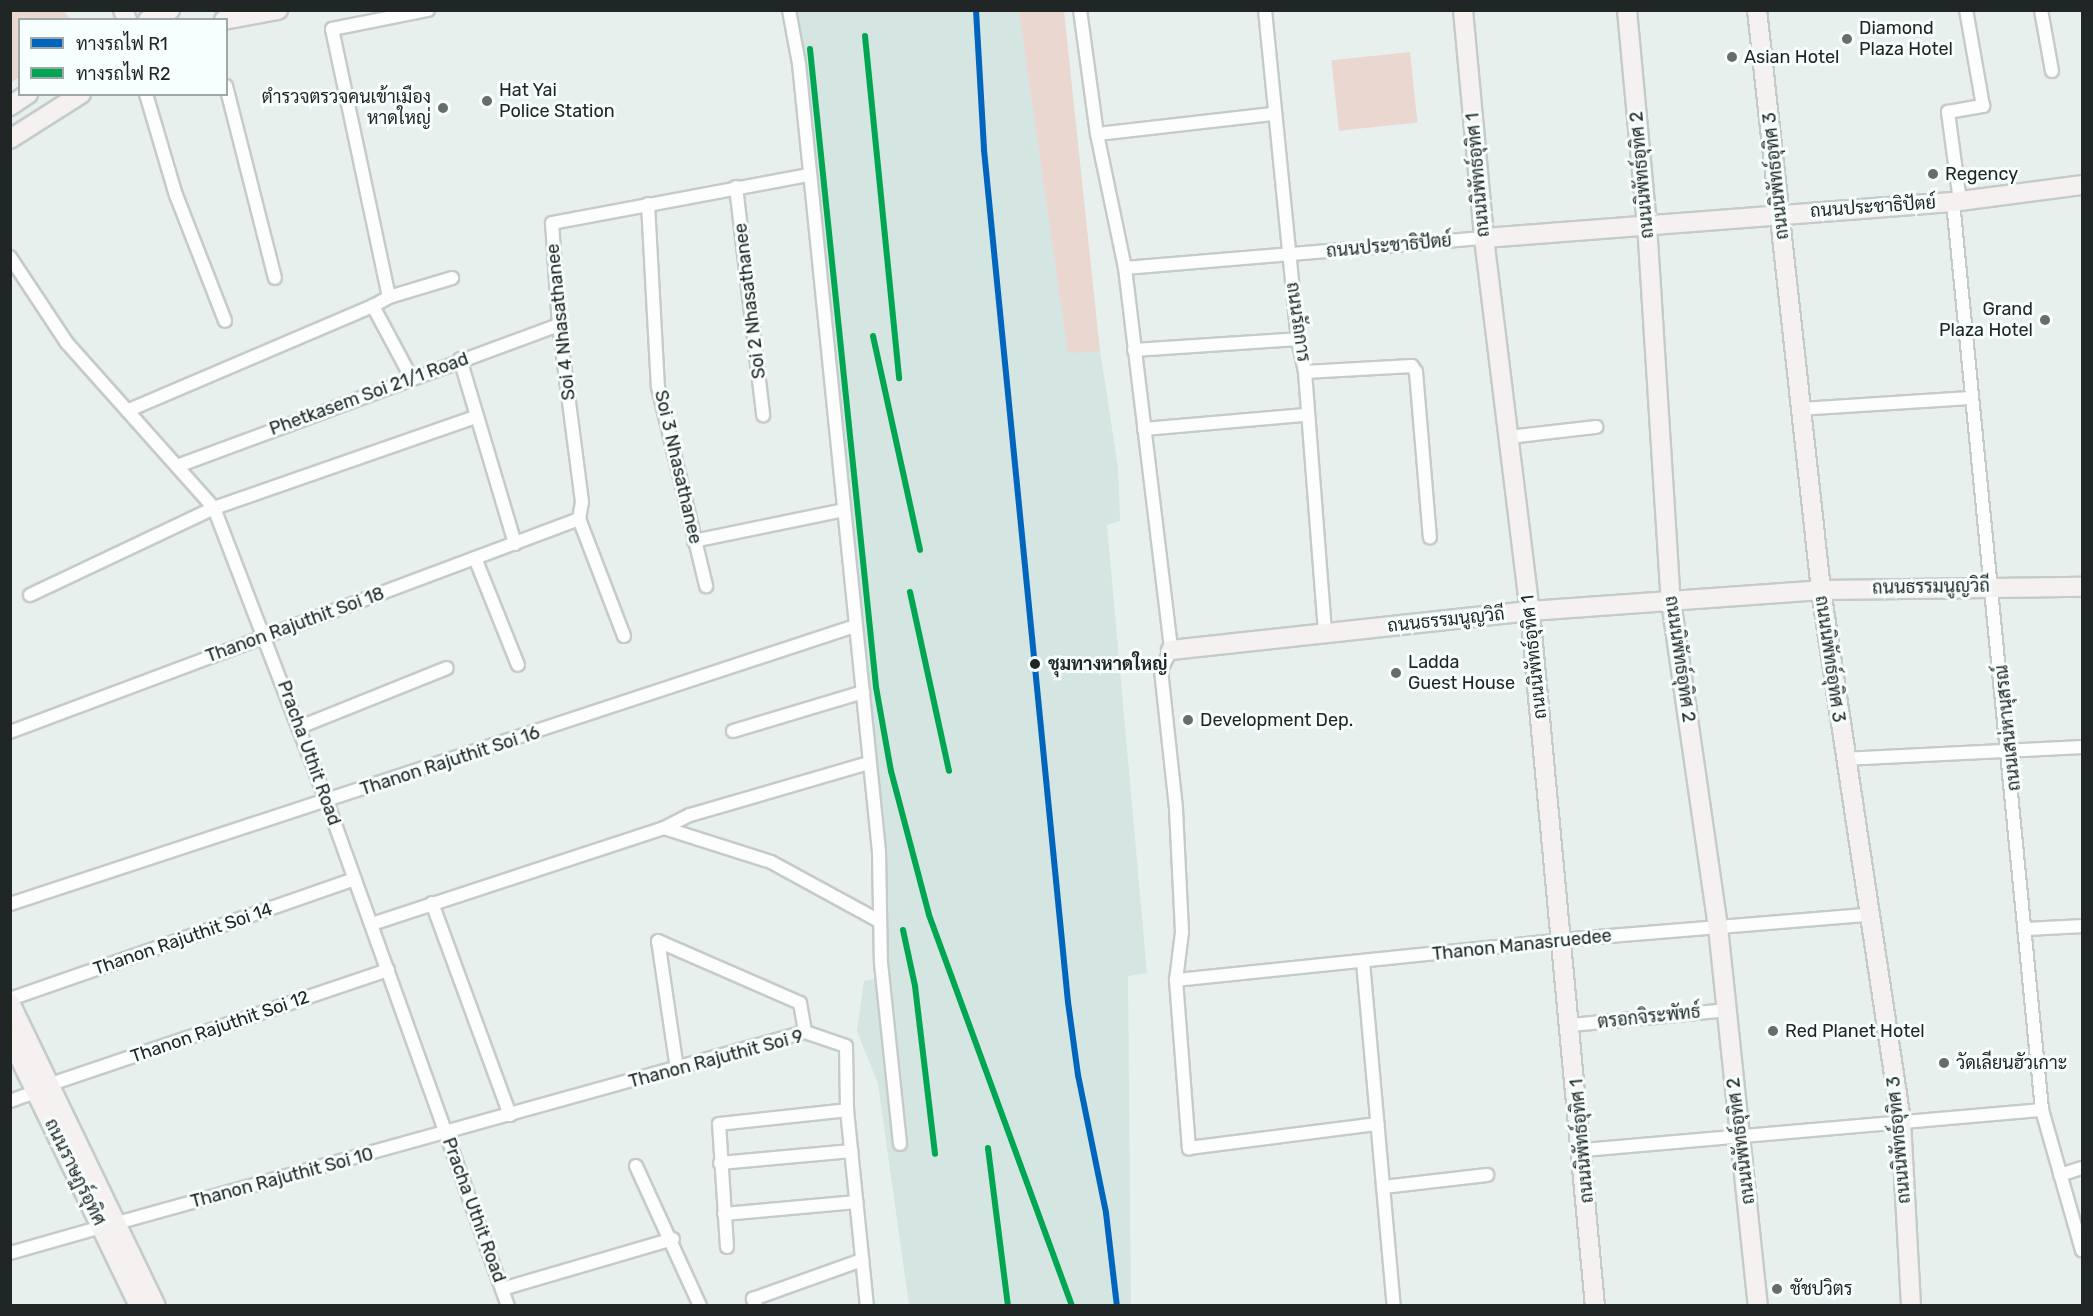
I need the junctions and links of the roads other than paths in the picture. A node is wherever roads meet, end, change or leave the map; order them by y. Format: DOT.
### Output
graph roads {
  1 [pos="170,10"];
  2 [pos="278,10"];
  3 [pos="428,10"];
  4 [pos="789,10"];
  5 [pos="1080,10"];
  6 [pos="1265,10"];
  7 [pos="1463,10"];
  8 [pos="1627,10"];
  9 [pos="1757,10"];
  10 [pos="1966,10"];
  11 [pos="2041,10"];
  12 [pos="245,12"];
  13 [pos="403,12"];
  14 [pos="152,18"];
  15 [pos="228,18"];
  16 [pos="2052,71"];
  17 [pos="228,94"];
  18 [pos="25,96"];
  19 [pos="78,96"];
  20 [pos="147,96"];
  21 [pos="10,106"];
  22 [pos="1273,114"];
  23 [pos="1097,134"];
  24 [pos="10,139"];
  25 [pos="808,175"];
  26 [pos="2082,184"];
  27 [pos="736,188"];
  28 [pos="1957,201"];
  29 [pos="648,204"];
  30 [pos="1780,213"];
  31 [pos="1647,224"];
  32 [pos="1484,238"];
  33 [pos="1289,254"];
  34 [pos="10,257"];
  35 [pos="1125,268"];
  36 [pos="275,278"];
  37 [pos="452,278"];
  38 [pos="389,297"];
  39 [pos="373,306"];
  40 [pos="225,321"];
  41 [pos="559,325"];
  42 [pos="1298,339"];
  43 [pos="1134,350"];
  44 [pos="460,360"];
  45 [pos="1305,372"];
  46 [pos="411,377"];
  47 [pos="1972,398"];
  48 [pos="1800,409"];
  49 [pos="129,410"];
  50 [pos="763,415"];
  51 [pos="1305,415"];
  52 [pos="475,417"];
  53 [pos="1596,428"];
  54 [pos="1144,429"];
  55 [pos="1509,437"];
  56 [pos="180,465"];
  57 [pos="214,508"];
  58 [pos="844,510"];
  59 [pos="579,519"];
  60 [pos="1431,537"];
  61 [pos="694,541"];
  62 [pos="515,544"];
  63 [pos="475,558"];
  64 [pos="706,586"];
  65 [pos="1994,586"];
  66 [pos="2082,586"];
  67 [pos="1821,590"];
  68 [pos="30,596"];
  69 [pos="1671,601"];
  70 [pos="1530,611"];
  71 [pos="855,626"];
  72 [pos="1325,633"];
  73 [pos="266,635"];
  74 [pos="624,636"];
  75 [pos="1171,650"];
  76 [pos="518,665"];
  77 [pos="447,668"];
  78 [pos="863,692"];
  79 [pos="300,727"];
  80 [pos="733,731"];
  81 [pos="10,732"];
  82 [pos="2082,747"];
  83 [pos="2010,752"];
  84 [pos="1844,759"];
  85 [pos="869,764"];
  86 [pos="327,802"];
  87 [pos="664,828"];
  88 [pos="355,879"];
  89 [pos="432,903"];
  90 [pos="10,904"];
  91 [pos="1868,915"];
  92 [pos="879,921"];
  93 [pos="372,924"];
  94 [pos="2082,926"];
  95 [pos="1718,927"];
  96 [pos="2028,930"];
  97 [pos="1561,940"];
  98 [pos="1363,962"];
  99 [pos="388,970"];
  100 [pos="1176,980"];
  101 [pos="10,1001"];
  102 [pos="1727,1010"];
  103 [pos="1572,1025"];
  104 [pos="805,1032"];
  105 [pos="10,1038"];
  106 [pos="677,1069"];
  107 [pos="44,1088"];
  108 [pos="10,1101"];
  109 [pos="847,1110"];
  110 [pos="2042,1110"];
  111 [pos="510,1115"];
  112 [pos="1901,1121"];
  113 [pos="1377,1124"];
  114 [pos="447,1134"];
  115 [pos="1739,1137"];
  116 [pos="900,1144"];
  117 [pos="1584,1150"];
  118 [pos="851,1151"];
  119 [pos="720,1163"];
  120 [pos="636,1166"];
  121 [pos="2082,1168"];
  122 [pos="2060,1174"];
  123 [pos="1487,1175"];
  124 [pos="1383,1187"];
  125 [pos="856,1202"];
  126 [pos="724,1214"];
  127 [pos="109,1225"];
  128 [pos="673,1239"];
  129 [pos="727,1247"];
  130 [pos="2082,1250"];
  131 [pos="10,1252"];
  132 [pos="862,1260"];
  133 [pos="502,1289"];
  134 [pos="139,1305"];
  135 [pos="156,1305"];
  136 [pos="508,1305"];
  137 [pos="700,1305"];
  138 [pos="756,1305"];
  139 [pos="867,1305"];
  140 [pos="1394,1305"];
  141 [pos="1595,1305"];
  142 [pos="1758,1305"];
  143 [pos="1911,1305"];
  1 -- 14 [label="street"];
  2 -- 12 [label="street"];
  3 -- 13 [label="street"];
  4 -- 25 [label="street"];
  5 -- 23 [label="street"];
  6 -- 22 [label="street, ถนนรัถการ"];
  7 -- 32 [label="street, ถนนนิพัทธ์อุทิศ 1"];
  8 -- 31 [label="street, ถนนนิพัทธ์อุทิศ 2"];
  9 -- 30 [label="street, ถนนนิพัทธ์อุทิศ 3"];
  10 -- 28 [label="street, ถนนเสน่หานุสรณ์"];
  11 -- 16 [label="street"];
  12 -- 15 [label="street"];
  13 -- 38 [label="street"];
  17 -- 36 [label="street"];
  18 -- 21 [label="street"];
  19 -- 24 [label="street"];
  20 -- 40 [label="street"];
  22 -- 23 [label="street"];
  22 -- 33 [label="street, ถนนรัถการ"];
  23 -- 35 [label="street"];
  25 -- 27 [label="street, Soi 4 Nhasathanee"];
  25 -- 58 [label="street"];
  26 -- 28 [label="street, ถนนประชาธิปัตย์"];
  27 -- 29 [label="street, Soi 4 Nhasathanee"];
  27 -- 50 [label="street, Soi 2 Nhasathanee"];
  28 -- 30 [label="street, ถนนประชาธิปัตย์"];
  28 -- 47 [label="street, ถนนเสน่หานุสรณ์"];
  29 -- 41 [label="street, Soi 4 Nhasathanee"];
  29 -- 61 [label="street, Soi 3 Nhasathanee"];
  30 -- 31 [label="street, ถนนประชาธิปัตย์"];
  30 -- 48 [label="street, ถนนนิพัทธ์อุทิศ 3"];
  31 -- 32 [label="street, ถนนประชาธิปัตย์"];
  31 -- 69 [label="street, ถนนนิพัทธ์อุทิศ 2"];
  32 -- 33 [label="street, ถนนประชาธิปัตย์"];
  32 -- 55 [label="street, ถนนนิพัทธ์อุทิศ 1"];
  33 -- 35 [label="street, ถนนประชาธิปัตย์"];
  33 -- 42 [label="street, ถนนรัถการ"];
  34 -- 49 [label="street, Pracha Uthit Road"];
  35 -- 43 [label="street"];
  37 -- 38 [label="street"];
  38 -- 39 [label="street"];
  39 -- 46 [label="street"];
  39 -- 49 [label="street"];
  41 -- 44 [label="street, Phetkasem Soi 21/1 Road"];
  41 -- 59 [label="street, Soi 4 Nhasathanee"];
  42 -- 43 [label="street"];
  42 -- 45 [label="street, ถนนรัถการ"];
  43 -- 54 [label="street"];
  44 -- 46 [label="street, Phetkasem Soi 21/1 Road"];
  44 -- 52 [label="street"];
  45 -- 51 [label="street, ถนนรัถการ"];
  45 -- 60 [label="street"];
  46 -- 56 [label="street, Phetkasem Soi 21/1 Road"];
  47 -- 48 [label="street"];
  47 -- 65 [label="street, ถนนเสน่หานุสรณ์"];
  48 -- 67 [label="street, ถนนนิพัทธ์อุทิศ 3"];
  49 -- 56 [label="street, Pracha Uthit Road"];
  51 -- 54 [label="street"];
  51 -- 72 [label="street, ถนนรัถการ"];
  52 -- 57 [label="street"];
  52 -- 62 [label="street"];
  53 -- 55 [label="street"];
  54 -- 75 [label="street"];
  55 -- 70 [label="street, ถนนนิพัทธ์อุทิศ 1"];
  56 -- 57 [label="street, Pracha Uthit Road"];
  57 -- 68 [label="street"];
  57 -- 73 [label="street, Pracha Uthit Road"];
  58 -- 61 [label="street"];
  58 -- 71 [label="street"];
  59 -- 62 [label="street, Thanon Rajuthit Soi 18"];
  59 -- 74 [label="street, Soi 4 Nhasathanee"];
  61 -- 64 [label="street, Soi 3 Nhasathanee"];
  62 -- 63 [label="street, Thanon Rajuthit Soi 18"];
  63 -- 73 [label="street, Thanon Rajuthit Soi 18"];
  63 -- 76 [label="street"];
  65 -- 66 [label="street, ถนนธรรมนูญวิถี"];
  65 -- 67 [label="street, ถนนธรรมนูญวิถี"];
  65 -- 83 [label="street, ถนนเสน่หานุสรณ์"];
  67 -- 69 [label="street, ถนนธรรมนูญวิถี"];
  67 -- 84 [label="street, ถนนนิพัทธ์อุทิศ 3"];
  69 -- 70 [label="street, ถนนธรรมนูญวิถี"];
  69 -- 95 [label="street, ถนนนิพัทธ์อุทิศ 2"];
  70 -- 72 [label="street, ถนนธรรมนูญวิถี"];
  70 -- 97 [label="street, ถนนนิพัทธ์อุทิศ 1"];
  71 -- 78 [label="street"];
  71 -- 86 [label="street, Thanon Rajuthit Soi 16"];
  72 -- 75 [label="street, ถนนธรรมนูญวิถี"];
  73 -- 79 [label="street, Pracha Uthit Road"];
  73 -- 81 [label="street, Thanon Rajuthit Soi 18"];
  75 -- 100 [label="street"];
  77 -- 79 [label="street"];
  78 -- 80 [label="street"];
  78 -- 85 [label="street"];
  79 -- 86 [label="street, Pracha Uthit Road"];
  82 -- 83 [label="street"];
  83 -- 84 [label="street"];
  83 -- 96 [label="street, ถนนเสน่หานุสรณ์"];
  84 -- 91 [label="street, ถนนนิพัทธ์อุทิศ 3"];
  85 -- 87 [label="street"];
  85 -- 92 [label="street"];
  86 -- 88 [label="street, Pracha Uthit Road"];
  86 -- 90 [label="street, Thanon Rajuthit Soi 16"];
  87 -- 89 [label="street"];
  87 -- 92 [label="street"];
  88 -- 93 [label="street, Pracha Uthit Road"];
  88 -- 101 [label="street, Thanon Rajuthit Soi 14"];
  89 -- 93 [label="street"];
  89 -- 111 [label="street"];
  91 -- 95 [label="street, Thanon Manasruedee"];
  91 -- 112 [label="street, ถนนนิพัทธ์อุทิศ 3"];
  92 -- 116 [label="street"];
  93 -- 99 [label="street, Pracha Uthit Road"];
  94 -- 96 [label="street"];
  95 -- 97 [label="street, Thanon Manasruedee"];
  95 -- 102 [label="street, ถนนนิพัทธ์อุทิศ 2"];
  96 -- 110 [label="street, ถนนเสน่หานุสรณ์"];
  97 -- 98 [label="street, Thanon Manasruedee"];
  97 -- 103 [label="street, ถนนนิพัทธ์อุทิศ 1"];
  98 -- 100 [label="street, Thanon Manasruedee"];
  98 -- 113 [label="street"];
  99 -- 107 [label="street, Thanon Rajuthit Soi 12"];
  99 -- 114 [label="street, Pracha Uthit Road"];
  100 -- 113 [label="street"];
  101 -- 107 [label="street"];
  102 -- 103 [label="street, ตรอกจิระพัทธ์"];
  102 -- 115 [label="street, ถนนนิพัทธ์อุทิศ 2"];
  103 -- 117 [label="street, ถนนนิพัทธ์อุทิศ 1"];
  104 -- 106 [label="street, Thanon Rajuthit Soi 9"];
  104 -- 106 [label="street"];
  104 -- 109 [label="street, Thanon Rajuthit Soi 9"];
  105 -- 107 [label="street, ถนนราษฏร์อุทิศ"];
  106 -- 111 [label="street, Thanon Rajuthit Soi 9"];
  107 -- 108 [label="street, Thanon Rajuthit Soi 12"];
  107 -- 127 [label="street, ถนนราษฏร์อุทิศ"];
  109 -- 118 [label="street, Thanon Rajuthit Soi 9"];
  109 -- 119 [label="street"];
  110 -- 112 [label="street"];
  110 -- 122 [label="street, ถนนเสน่หานุสรณ์"];
  111 -- 114 [label="street, Thanon Rajuthit Soi 9"];
  112 -- 115 [label="street"];
  112 -- 143 [label="street, ถนนนิพัทธ์อุทิศ 3"];
  113 -- 124 [label="street"];
  114 -- 127 [label="street, Thanon Rajuthit Soi 10"];
  114 -- 133 [label="street, Pracha Uthit Road"];
  115 -- 117 [label="street"];
  115 -- 142 [label="street, ถนนนิพัทธ์อุทิศ 2"];
  117 -- 141 [label="street, ถนนนิพัทธ์อุทิศ 1"];
  118 -- 119 [label="street"];
  118 -- 125 [label="street, Thanon Rajuthit Soi 9"];
  119 -- 126 [label="street"];
  120 -- 128 [label="street"];
  121 -- 122 [label="street"];
  122 -- 130 [label="street, ถนนเสน่หานุสรณ์"];
  123 -- 124 [label="street"];
  124 -- 140 [label="street"];
  125 -- 126 [label="street"];
  125 -- 132 [label="street, Thanon Rajuthit Soi 9"];
  126 -- 129 [label="street"];
  127 -- 131 [label="street"];
  127 -- 134 [label="street, ถนนราษฏร์อุทิศ"];
  127 -- 135 [label="street"];
  128 -- 133 [label="street"];
  128 -- 137 [label="street"];
  132 -- 138 [label="street"];
  132 -- 139 [label="street, Thanon Rajuthit Soi 9"];
  133 -- 136 [label="street, Pracha Uthit Road"];
}
